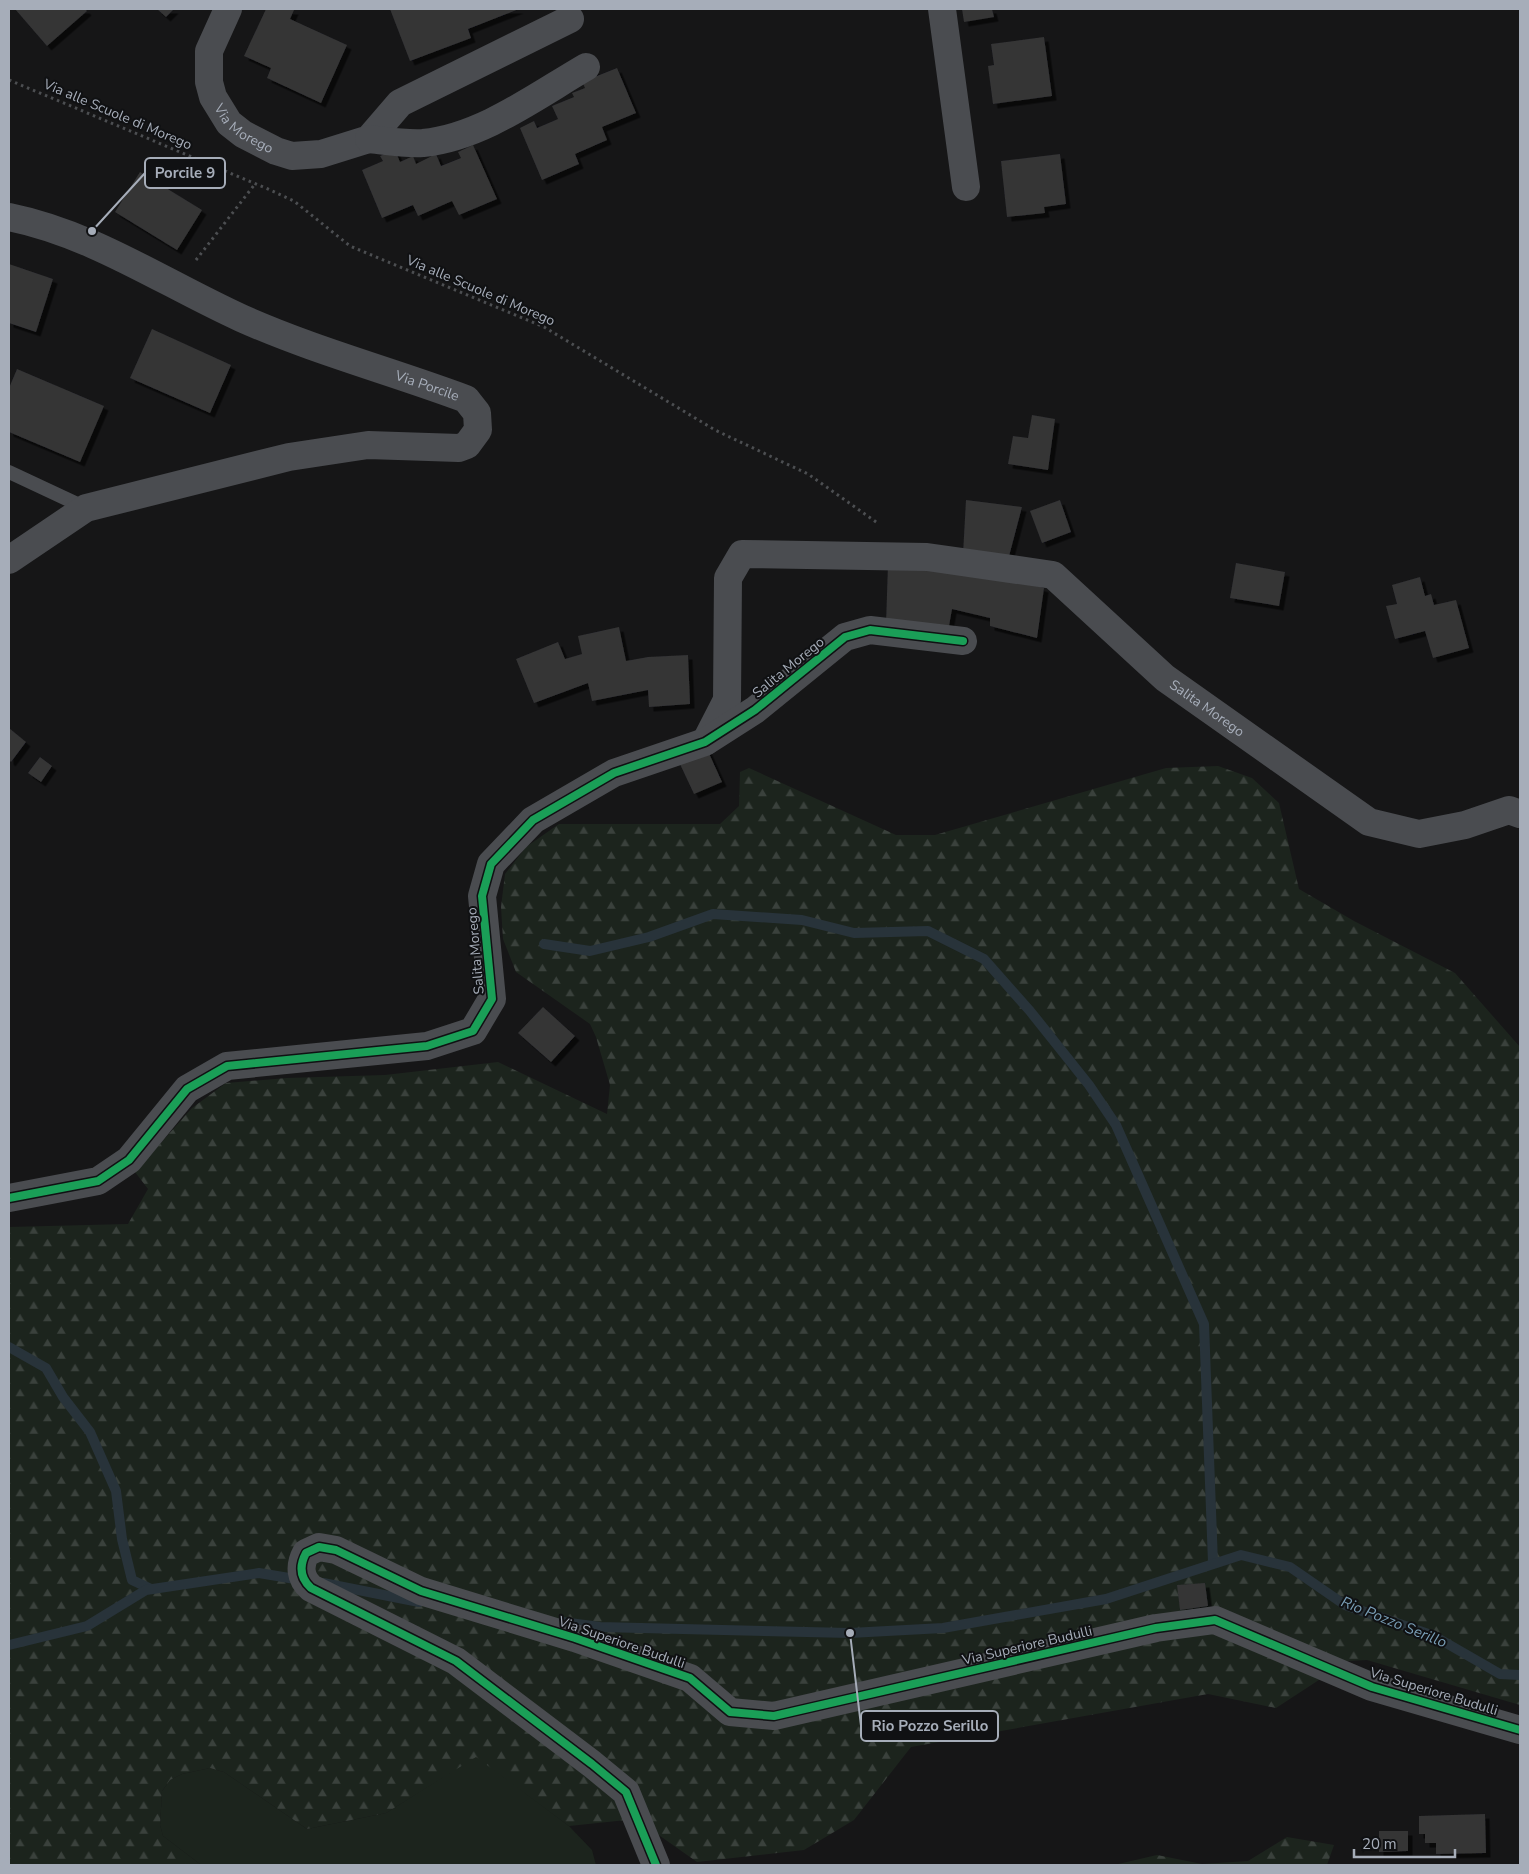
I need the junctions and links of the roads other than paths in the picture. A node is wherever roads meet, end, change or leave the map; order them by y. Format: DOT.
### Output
graph roads {
  1 [pos="228,9"];
  2 [pos="942,9"];
  3 [pos="570,19"];
  4 [pos="586,67"];
  5 [pos="369,139"];
  6 [pos="966,187"];
  7 [pos="9,217"];
  8 [pos="9,472"];
  9 [pos="86,508"];
  10 [pos="9,560"];
  11 [pos="963,641"];
  12 [pos="705,742"];
  13 [pos="1520,814"];
  14 [pos="9,1198"];
  15 [pos="1520,1730"];
  16 [pos="656,1865"];
  1 -- 5 [label="street, Via Morego"];
  2 -- 6 [label="street"];
  3 -- 5 [label="street"];
  4 -- 5 [label="street, Via Morego"];
  7 -- 9 [label="street, Via Porcile"];
  8 -- 9 [label="lane"];
  9 -- 10 [label="street, Via Porcile"];
  11 -- 12 [label="street, Salita Morego"];
  12 -- 13 [label="street, Salita Morego"];
  12 -- 14 [label="street, Salita Morego"];
  15 -- 16 [label="street, Via Superiore Budulli"];
}
